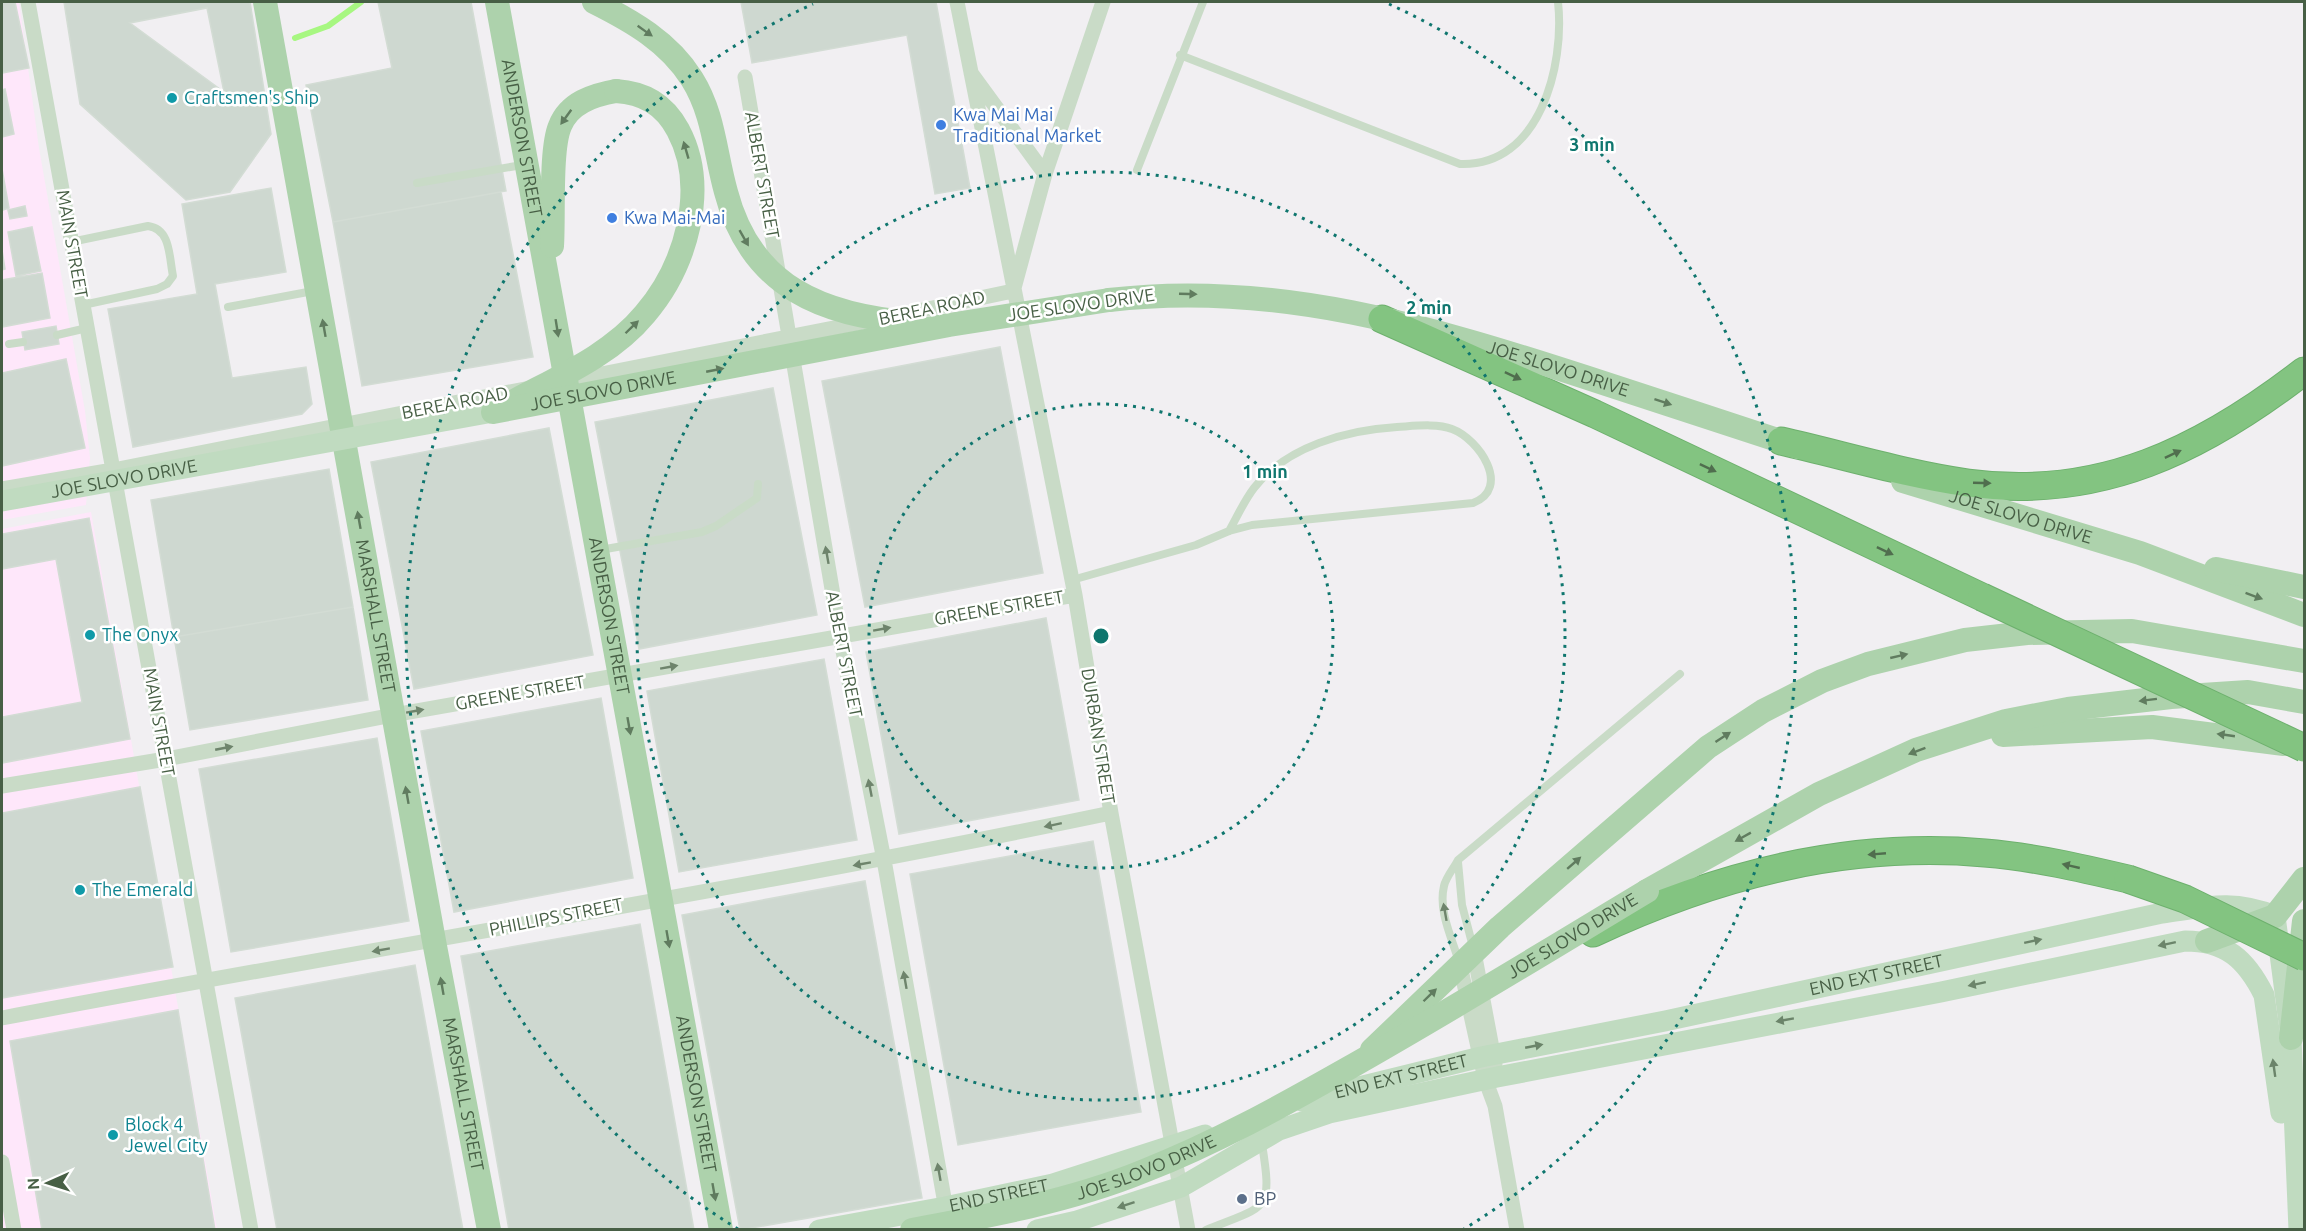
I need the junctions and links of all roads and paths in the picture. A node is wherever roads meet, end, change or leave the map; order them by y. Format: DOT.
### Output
graph roads {
  1 [pos="28,2"];
  2 [pos="265,2"];
  3 [pos="497,2"];
  4 [pos="594,2"];
  5 [pos="957,2"];
  6 [pos="1103,2"];
  7 [pos="1203,2"];
  8 [pos="1558,2"];
  9 [pos="1180,55"];
  10 [pos="968,68"];
  11 [pos="745,77"];
  12 [pos="527,164"];
  13 [pos="1137,170"];
  14 [pos="1045,174"];
  15 [pos="417,183"];
  16 [pos="71,242"];
  17 [pos="550,287"];
  18 [pos="317,291"];
  19 [pos="1013,291"];
  20 [pos="83,305"];
  21 [pos="228,307"];
  22 [pos="1382,319"];
  23 [pos="949,325"];
  24 [pos="87,328"];
  25 [pos="57,335"];
  26 [pos="790,339"];
  27 [pos="23,342"];
  28 [pos="9,344"];
  29 [pos="2304,371"];
  30 [pos="566,381"];
  31 [pos="493,412"];
  32 [pos="342,426"];
  33 [pos="1781,441"];
  34 [pos="113,470"];
  35 [pos="758,484"];
  36 [pos="2,489"];
  37 [pos="2,501"];
  38 [pos="1229,531"];
  39 [pos="597,550"];
  40 [pos="2140,554"];
  41 [pos="2304,587"];
  42 [pos="1073,588"];
  43 [pos="2304,615"];
  44 [pos="840,636"];
  45 [pos="2304,660"];
  46 [pos="1680,674"];
  47 [pos="620,675"];
  48 [pos="2304,702"];
  49 [pos="393,715"];
  50 [pos="1957,737"];
  51 [pos="2304,748"];
  52 [pos="166,759"];
  53 [pos="2,786"];
  54 [pos="1111,813"];
  55 [pos="884,860"];
  56 [pos="1458,860"];
  57 [pos="2304,879"];
  58 [pos="660,898"];
  59 [pos="2275,916"];
  60 [pos="2304,921"];
  61 [pos="434,941"];
  62 [pos="2207,941"];
  63 [pos="2304,957"];
  64 [pos="1467,959"];
  65 [pos="1515,970"];
  66 [pos="205,979"];
  67 [pos="2,1018"];
  68 [pos="2291,1038"];
  69 [pos="1487,1056"];
  70 [pos="1491,1078"];
  71 [pos="1327,1093"];
  72 [pos="1261,1141"];
  73 [pos="1174,1145"];
  74 [pos="2,1162"];
  75 [pos="1181,1187"];
  76 [pos="945,1222"];
  77 [pos="14,1230"];
  78 [pos="251,1230"];
  79 [pos="489,1230"];
  80 [pos="721,1230"];
  81 [pos="819,1230"];
  82 [pos="912,1230"];
  83 [pos="1036,1230"];
  84 [pos="1188,1230"];
  85 [pos="1206,1230"];
  86 [pos="1517,1230"];
  87 [pos="2298,1230"];
  1 -- 16 [label="street, MAIN STREET"];
  2 -- 18 [label="main road, MARSHALL STREET"];
  3 -- 12 [label="main road, ANDERSON STREET"];
  4 -- 23 [label="main road, one-way, bridge"];
  5 -- 10 [label="street, DURBAN STREET"];
  6 -- 14 [label="street"];
  7 -- 9 [label="lane"];
  8 -- 9 [label="lane"];
  9 -- 13 [label="lane"];
  10 -- 14 [label="street, DURBAN STREET"];
  10 -- 19 [label="street, DURBAN STREET"];
  11 -- 26 [label="street, ALBERT STREET"];
  12 -- 15 [label="lane"];
  12 -- 17 [label="main road, ANDERSON STREET"];
  14 -- 19 [label="street"];
  16 -- 20 [label="street, MAIN STREET"];
  16 -- 20 [label="lane"];
  17 -- 30 [label="main road, ANDERSON STREET, one-way"];
  31 -- 17 [label="main road, one-way, bridge"];
  18 -- 21 [label="lane"];
  32 -- 18 [label="main road, MARSHALL STREET, one-way"];
  19 -- 26 [label="street, BEREA ROAD"];
  19 -- 42 [label="street, DURBAN STREET"];
  20 -- 24 [label="street, MAIN STREET"];
  23 -- 22 [label="main road, JOE SLOVO DRIVE, one-way, bridge"];
  22 -- 33 [label="main road, JOE SLOVO DRIVE, one-way"];
  22 -- 51 [label="highway, one-way, bridge"];
  31 -- 23 [label="main road, JOE SLOVO DRIVE, one-way, bridge"];
  24 -- 25 [label="lane"];
  24 -- 34 [label="street, MAIN STREET"];
  26 -- 30 [label="street, BEREA ROAD"];
  44 -- 26 [label="street, ALBERT STREET, one-way"];
  27 -- 28 [label="lane"];
  33 -- 29 [label="highway, one-way"];
  30 -- 32 [label="street, BEREA ROAD"];
  30 -- 39 [label="main road, ANDERSON STREET"];
  31 -- 37 [label="street, JOE SLOVO DRIVE, bridge"];
  32 -- 34 [label="street, BEREA ROAD"];
  49 -- 32 [label="main road, MARSHALL STREET, one-way"];
  33 -- 40 [label="main road, JOE SLOVO DRIVE"];
  34 -- 36 [label="street, BEREA ROAD"];
  34 -- 52 [label="street, MAIN STREET"];
  35 -- 39 [label="lane"];
  38 -- 38 [label="lane"];
  38 -- 42 [label="lane"];
  39 -- 47 [label="main road, ANDERSON STREET"];
  40 -- 41 [label="main road"];
  40 -- 43 [label="main road, one-way"];
  44 -- 42 [label="street, GREENE STREET, one-way"];
  42 -- 54 [label="street, DURBAN STREET"];
  47 -- 44 [label="street, GREENE STREET, one-way"];
  55 -- 44 [label="street, ALBERT STREET, one-way"];
  64 -- 45 [label="main road, one-way"];
  46 -- 56 [label="lane"];
  49 -- 47 [label="street, GREENE STREET, one-way"];
  47 -- 58 [label="main road, ANDERSON STREET, one-way"];
  48 -- 50 [label="main road, JOE SLOVO DRIVE, one-way"];
  52 -- 49 [label="street, GREENE STREET, one-way"];
  61 -- 49 [label="main road, MARSHALL STREET, one-way"];
  51 -- 50 [label="main road, one-way"];
  50 -- 65 [label="main road, JOE SLOVO DRIVE, one-way, bridge"];
  52 -- 53 [label="street, GREENE STREET"];
  52 -- 66 [label="street, MAIN STREET"];
  54 -- 55 [label="street, PHILLIPS STREET, one-way"];
  54 -- 73 [label="street, DURBAN STREET"];
  55 -- 58 [label="street, PHILLIPS STREET, one-way"];
  76 -- 55 [label="street, ALBERT STREET, one-way"];
  56 -- 64 [label="lane"];
  64 -- 56 [label="lane, one-way"];
  57 -- 59 [label="main road"];
  58 -- 61 [label="street, PHILLIPS STREET"];
  58 -- 80 [label="main road, ANDERSON STREET, one-way"];
  59 -- 62 [label="main road"];
  59 -- 68 [label="street, END EXT STREET"];
  69 -- 59 [label="street, END EXT STREET, one-way"];
  60 -- 68 [label="main road"];
  61 -- 66 [label="street, PHILLIPS STREET, one-way"];
  79 -- 61 [label="main road, MARSHALL STREET, one-way"];
  62 -- 70 [label="street, END EXT STREET, one-way"];
  87 -- 62 [label="street, END EXT STREET, one-way"];
  63 -- 65 [label="highway, one-way, bridge"];
  64 -- 69 [label="street"];
  71 -- 64 [label="main road, one-way"];
  65 -- 76 [label="main road, JOE SLOVO DRIVE, bridge"];
  66 -- 67 [label="street, PHILLIPS STREET"];
  66 -- 78 [label="street, MAIN STREET"];
  68 -- 87 [label="street, END EXT STREET"];
  69 -- 70 [label="street"];
  69 -- 71 [label="street, END EXT STREET"];
  70 -- 72 [label="street, END EXT STREET"];
  70 -- 86 [label="street"];
  71 -- 73 [label="street, END EXT STREET"];
  72 -- 75 [label="street, END EXT STREET"];
  72 -- 85 [label="lane"];
  73 -- 75 [label="street, DURBAN STREET"];
  73 -- 76 [label="street, END STREET"];
  74 -- 77 [label="street"];
  75 -- 83 [label="street, one-way"];
  75 -- 84 [label="street, DURBAN STREET"];
  76 -- 81 [label="street, END STREET"];
  76 -- 82 [label="main road, JOE SLOVO DRIVE, bridge"];
}
